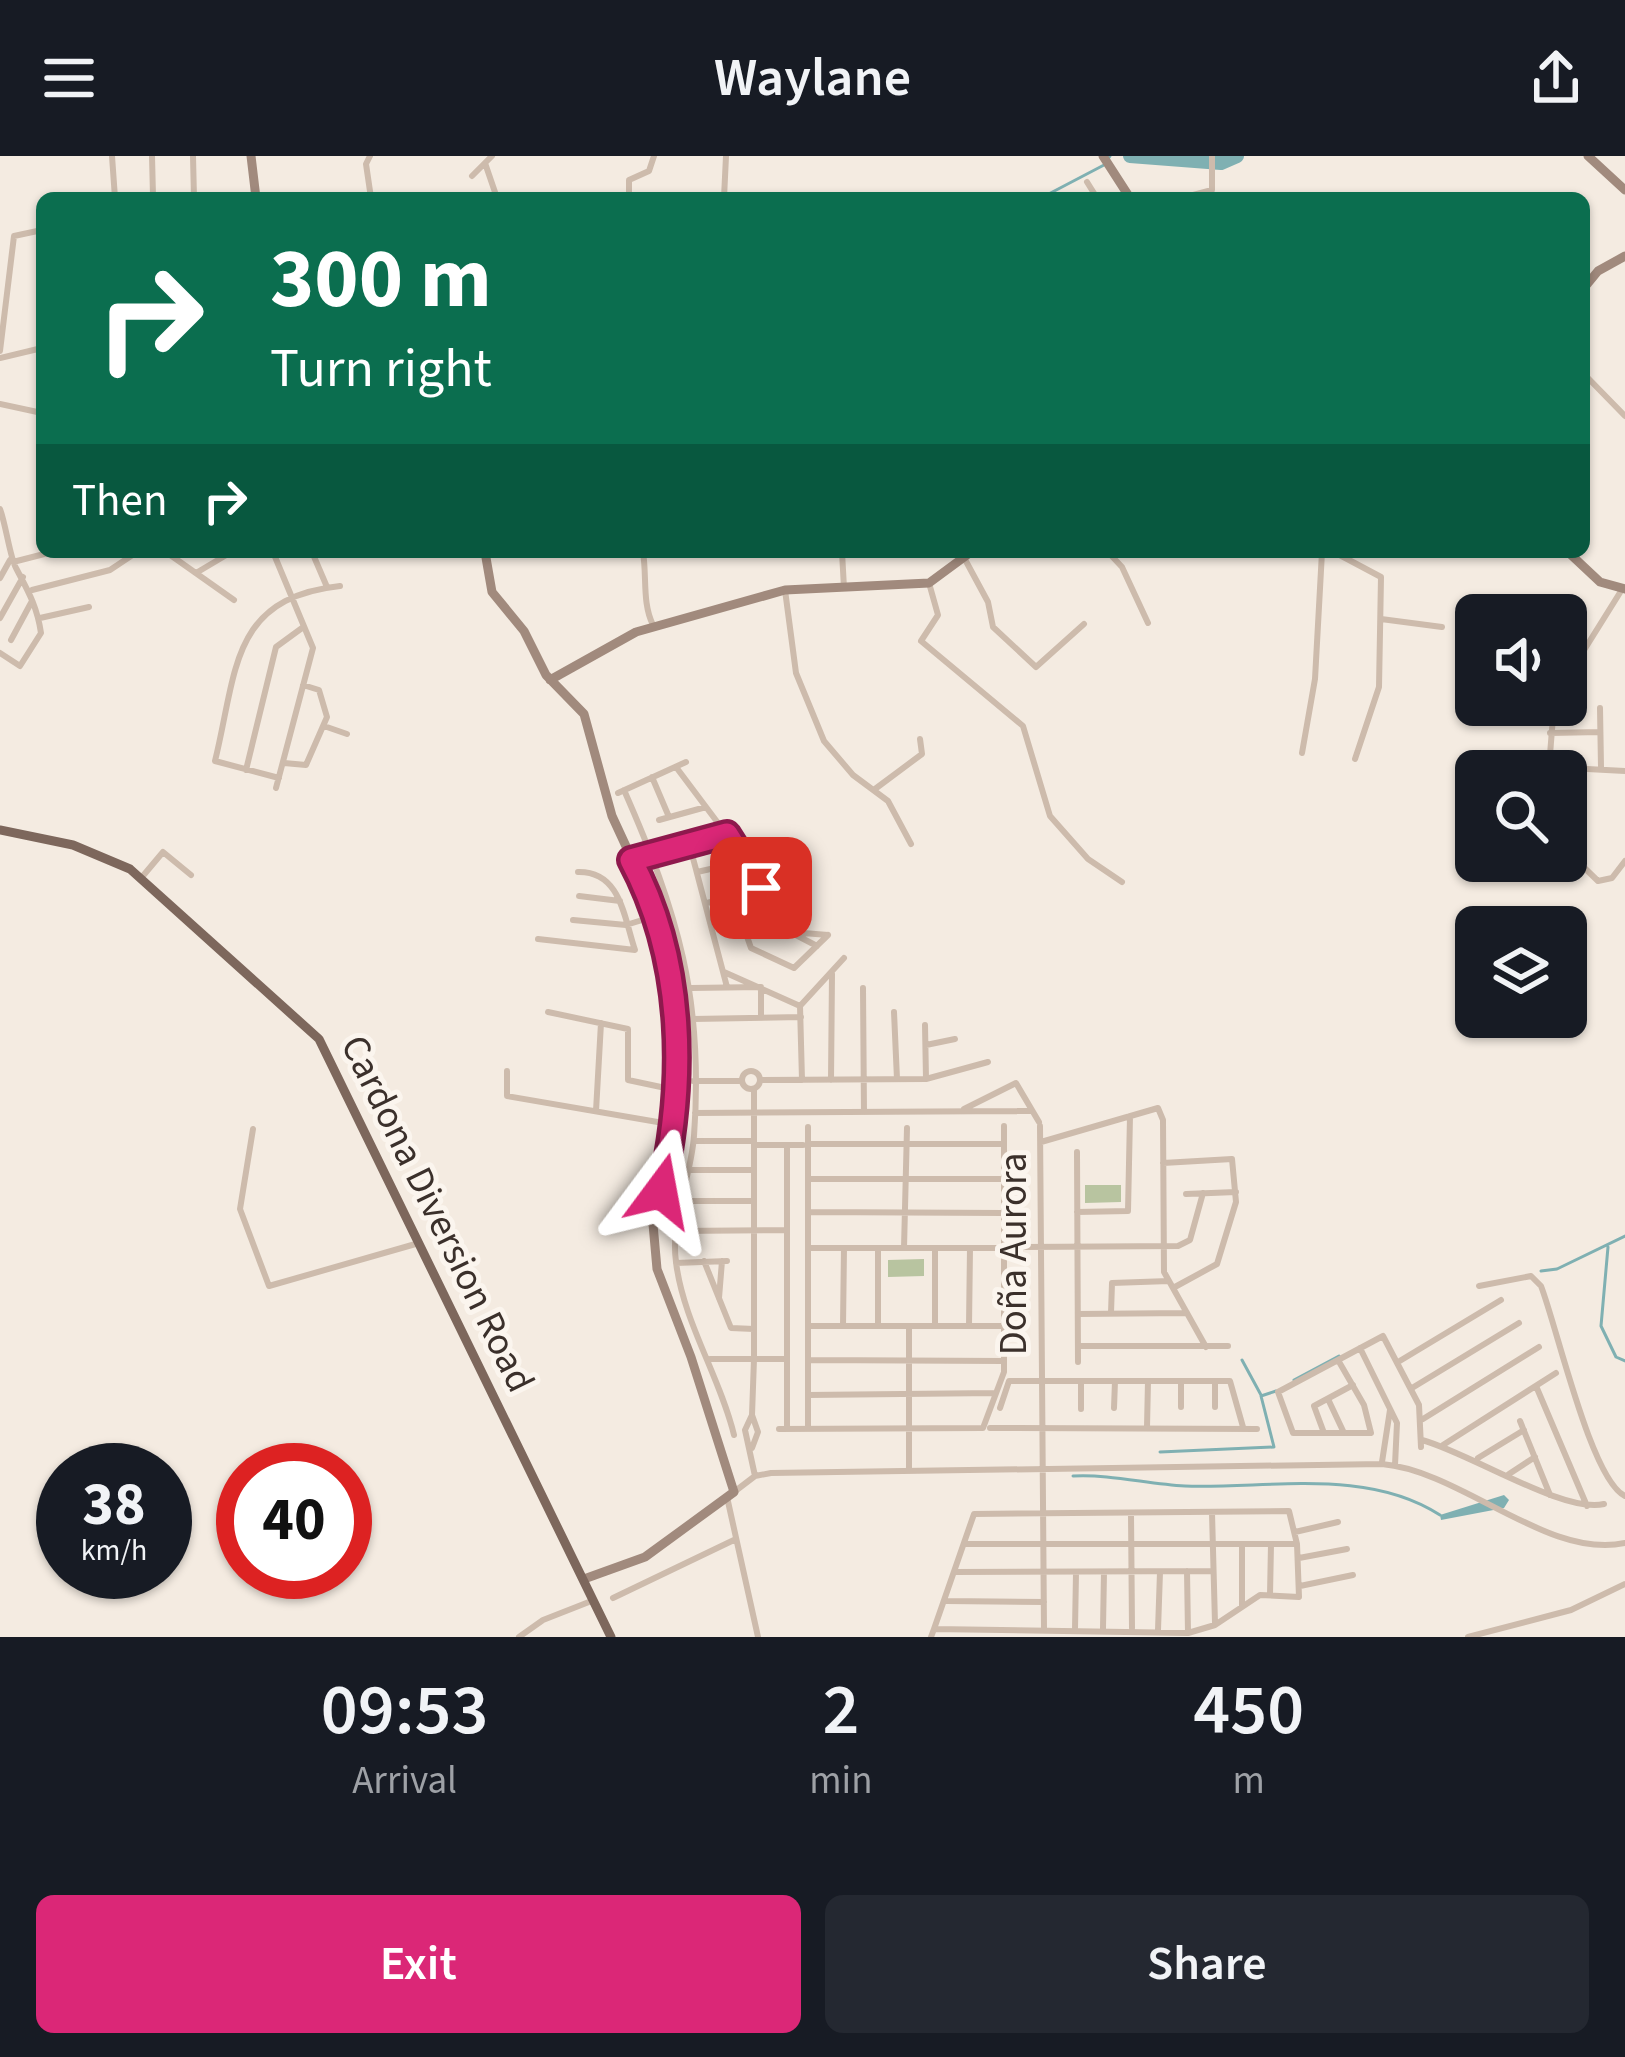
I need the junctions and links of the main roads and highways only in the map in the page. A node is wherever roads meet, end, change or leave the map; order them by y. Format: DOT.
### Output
graph roads {
  1 [pos="0,830"];
  2 [pos="611,1637"];
  1 -- 2 [label="main road, Cardona Diversion Road"];
}
